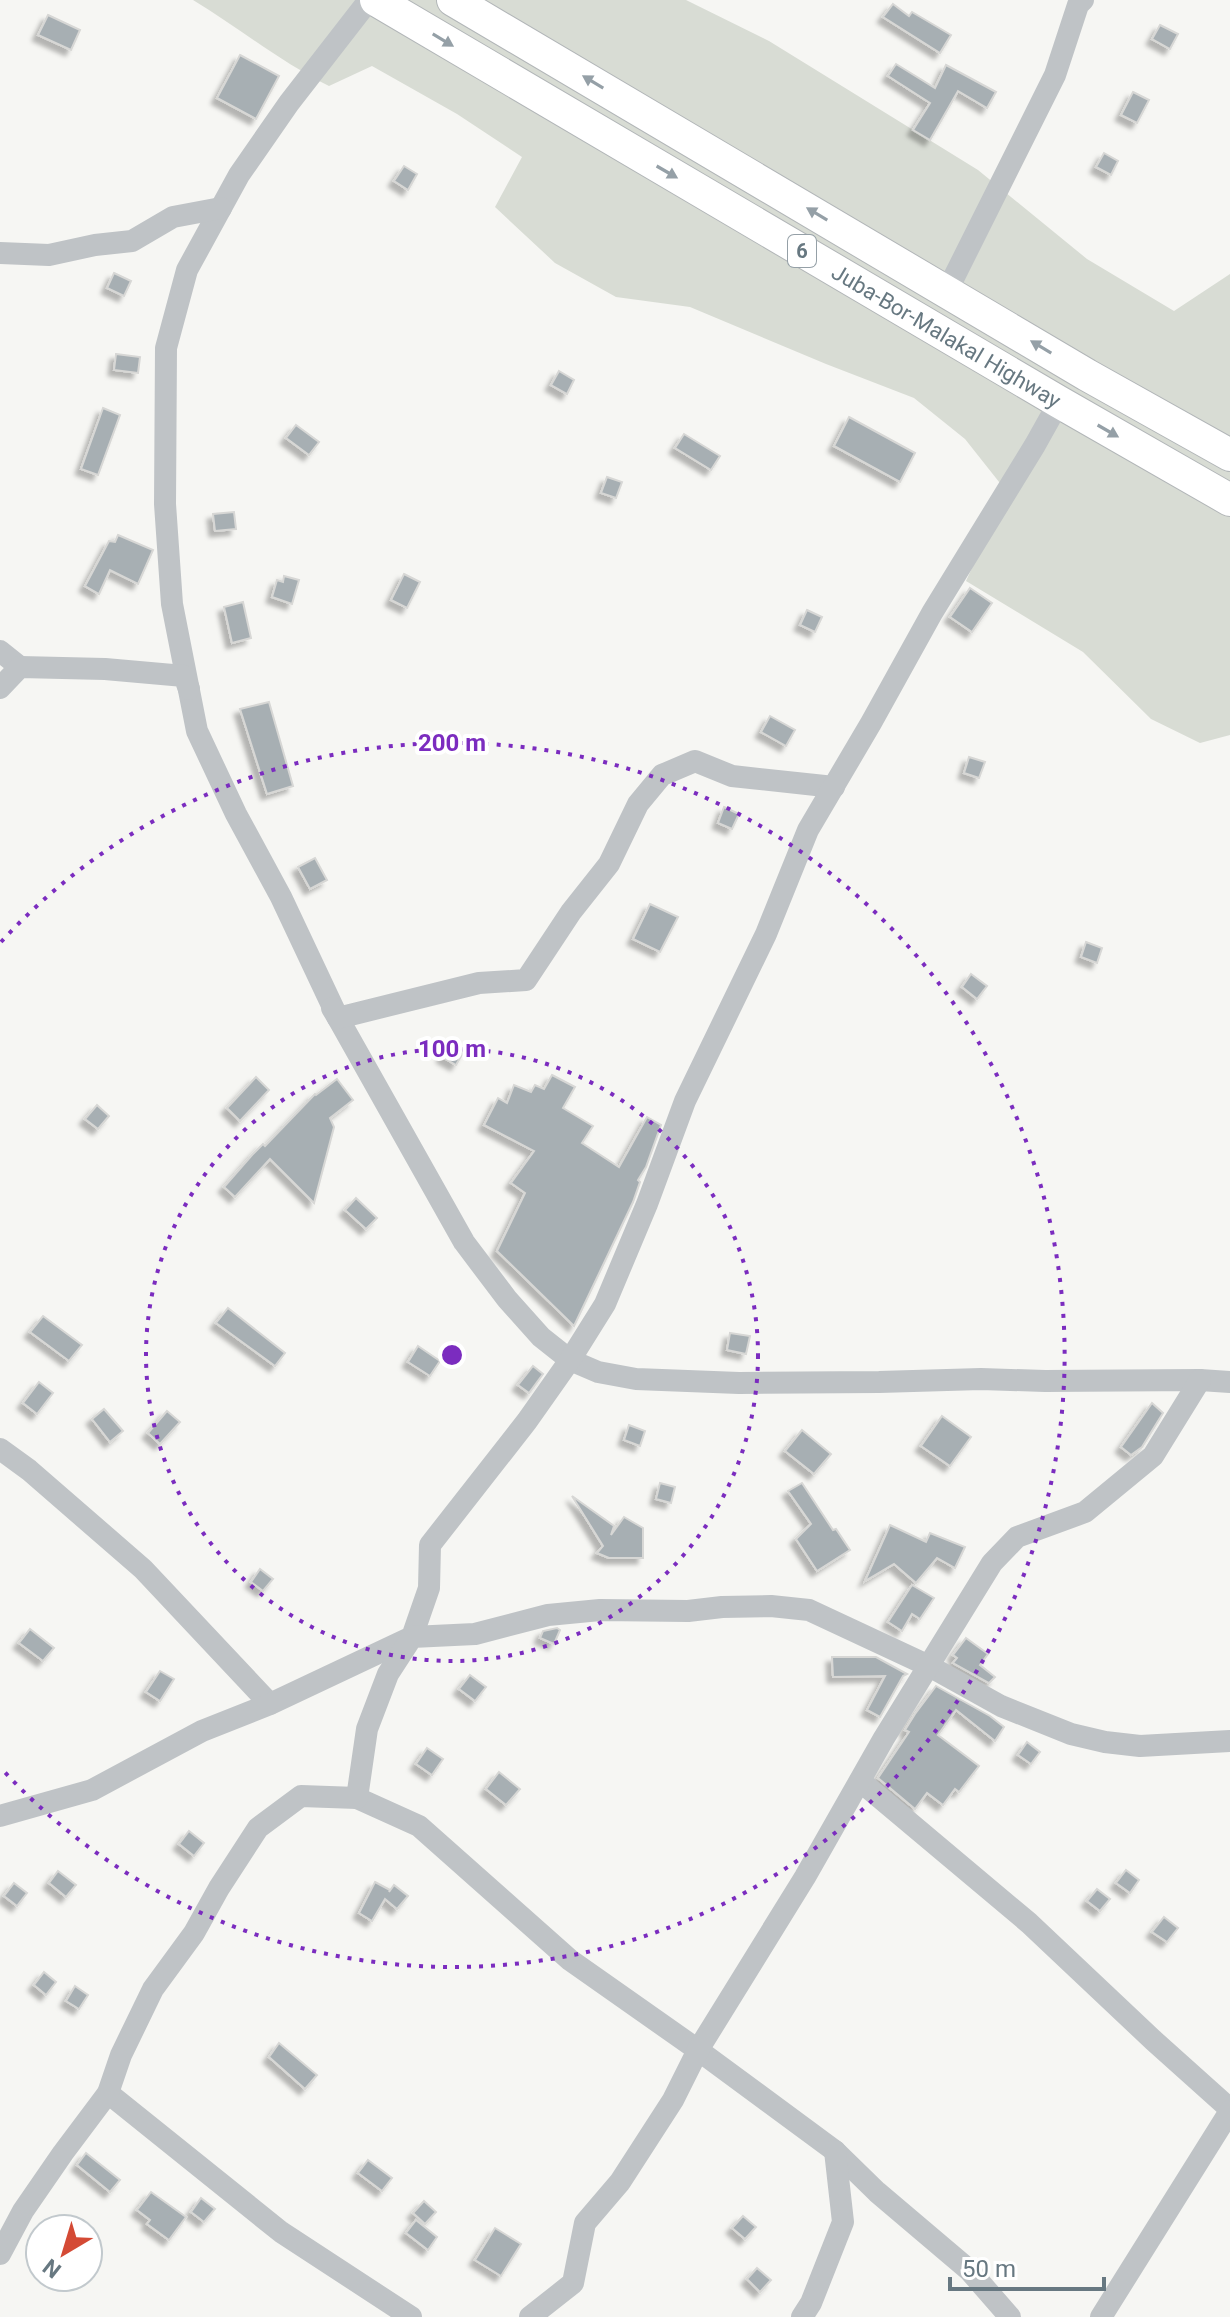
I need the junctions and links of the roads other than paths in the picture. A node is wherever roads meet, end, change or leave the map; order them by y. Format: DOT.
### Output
graph roads {
  1 [pos="369,0"];
  2 [pos="376,0"];
  3 [pos="453,0"];
  4 [pos="1083,0"];
  5 [pos="221,208"];
  6 [pos="0,253"];
  7 [pos="947,291"];
  8 [pos="1059,402"];
  9 [pos="1230,455"];
  10 [pos="1230,500"];
  11 [pos="0,651"];
  12 [pos="20,667"];
  13 [pos="0,688"];
  14 [pos="834,787"];
  15 [pos="338,1018"];
  16 [pos="570,1360"];
  17 [pos="1200,1380"];
  18 [pos="1230,1382"];
  19 [pos="0,1449"];
  20 [pos="412,1637"];
  21 [pos="929,1666"];
  22 [pos="270,1704"];
  23 [pos="1230,1741"];
  24 [pos="860,1781"];
  25 [pos="357,1798"];
  26 [pos="0,1816"];
  27 [pos="698,2050"];
  28 [pos="108,2093"];
  29 [pos="1230,2110"];
  30 [pos="835,2151"];
  31 [pos="0,2254"];
  32 [pos="411,2317"];
  33 [pos="530,2317"];
  34 [pos="802,2317"];
  35 [pos="1010,2317"];
  36 [pos="1101,2317"];
  1 -- 5 [label="street"];
  2 -- 8 [label="highway, Juba-Bor-Malakal Highway / 6, one-way"];
  7 -- 3 [label="highway, Juba-Bor-Malakal Highway / 6, one-way"];
  4 -- 7 [label="street"];
  5 -- 6 [label="street"];
  5 -- 15 [label="street"];
  9 -- 7 [label="highway, Juba-Bor-Malakal Highway / 6, one-way"];
  8 -- 10 [label="highway, Juba-Bor-Malakal Highway / 6, one-way"];
  8 -- 14 [label="street"];
  11 -- 12 [label="street"];
  12 -- 13 [label="street"];
  12 -- 15 [label="street"];
  14 -- 15 [label="street"];
  14 -- 16 [label="street"];
  15 -- 16 [label="street"];
  16 -- 17 [label="street"];
  16 -- 20 [label="street"];
  17 -- 18 [label="street"];
  17 -- 21 [label="street"];
  19 -- 22 [label="street"];
  20 -- 21 [label="street"];
  20 -- 22 [label="street"];
  20 -- 25 [label="street"];
  21 -- 23 [label="street"];
  21 -- 24 [label="street"];
  22 -- 26 [label="street"];
  24 -- 27 [label="street"];
  24 -- 29 [label="street"];
  25 -- 27 [label="street"];
  25 -- 28 [label="street"];
  27 -- 30 [label="street"];
  27 -- 33 [label="street"];
  28 -- 31 [label="street"];
  28 -- 32 [label="street"];
  29 -- 36 [label="street"];
  30 -- 34 [label="street"];
  30 -- 35 [label="street"];
}
